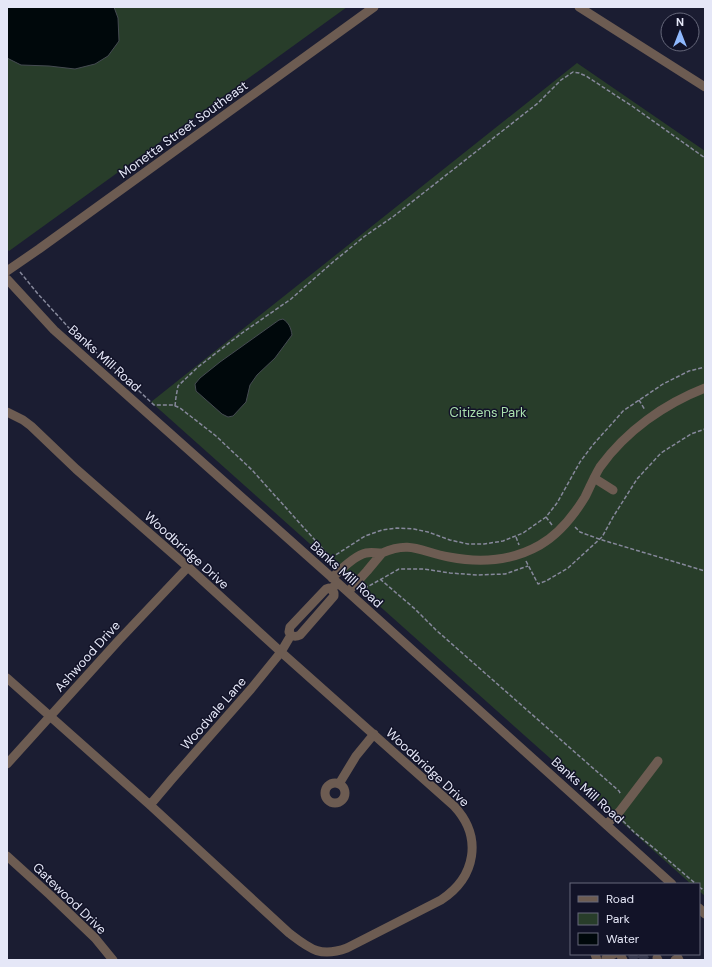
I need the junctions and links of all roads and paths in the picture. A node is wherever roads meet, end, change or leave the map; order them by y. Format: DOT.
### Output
graph roads {
  1 [pos="374,7"];
  2 [pos="579,7"];
  3 [pos="705,87"];
  4 [pos="705,158"];
  5 [pos="10,269"];
  6 [pos="7,279"];
  7 [pos="705,367"];
  8 [pos="705,388"];
  9 [pos="639,400"];
  10 [pos="175,406"];
  11 [pos="7,412"];
  12 [pos="650,418"];
  13 [pos="705,429"];
  14 [pos="594,478"];
  15 [pos="613,490"];
  16 [pos="567,521"];
  17 [pos="515,536"];
  18 [pos="599,539"];
  19 [pos="382,553"];
  20 [pos="522,553"];
  21 [pos="331,558"];
  22 [pos="528,566"];
  23 [pos="188,567"];
  24 [pos="340,570"];
  25 [pos="705,571"];
  26 [pos="380,580"];
  27 [pos="334,584"];
  28 [pos="351,588"];
  29 [pos="281,652"];
  30 [pos="7,678"];
  31 [pos="50,717"];
  32 [pos="374,734"];
  33 [pos="658,761"];
  34 [pos="7,764"];
  35 [pos="339,784"];
  36 [pos="150,805"];
  37 [pos="620,811"];
  38 [pos="607,824"];
  39 [pos="7,856"];
  40 [pos="671,883"];
  41 [pos="695,883"];
  42 [pos="113,960"];
  1 -- 5 [label="street, Monetta Street Southeast"];
  2 -- 3 [label="street"];
  4 -- 10 [label="path"];
  5 -- 10 [label="path"];
  6 -- 27 [label="street, Banks Mill Road"];
  7 -- 9 [label="path"];
  8 -- 12 [label="street"];
  9 -- 12 [label="path"];
  9 -- 17 [label="path"];
  10 -- 21 [label="path"];
  11 -- 23 [label="street, Woodbridge Drive"];
  12 -- 14 [label="street"];
  13 -- 18 [label="path"];
  14 -- 15 [label="street"];
  14 -- 16 [label="street"];
  16 -- 18 [label="path"];
  16 -- 20 [label="street"];
  17 -- 20 [label="path"];
  17 -- 21 [label="path"];
  18 -- 22 [label="path"];
  18 -- 25 [label="path"];
  19 -- 20 [label="street"];
  19 -- 24 [label="street"];
  19 -- 28 [label="street"];
  20 -- 22 [label="path"];
  21 -- 24 [label="path"];
  22 -- 26 [label="path"];
  23 -- 29 [label="street, Woodbridge Drive"];
  23 -- 31 [label="street, Ashwood Drive"];
  24 -- 27 [label="street"];
  26 -- 28 [label="path"];
  26 -- 37 [label="path"];
  27 -- 28 [label="street, Banks Mill Road"];
  27 -- 29 [label="street, Woodvale Lane"];
  28 -- 38 [label="street, Banks Mill Road"];
  29 -- 32 [label="street, Woodbridge Drive"];
  29 -- 36 [label="street, Woodvale Lane"];
  30 -- 31 [label="street, Woodbridge Drive"];
  31 -- 34 [label="street, Ashwood Drive"];
  31 -- 36 [label="street, Woodbridge Drive"];
  32 -- 35 [label="street"];
  32 -- 36 [label="street, Woodbridge Drive"];
  33 -- 37 [label="street"];
  37 -- 38 [label="street"];
  37 -- 41 [label="path"];
  38 -- 40 [label="street, Banks Mill Road"];
  39 -- 42 [label="street, Gatewood Drive"];
}
